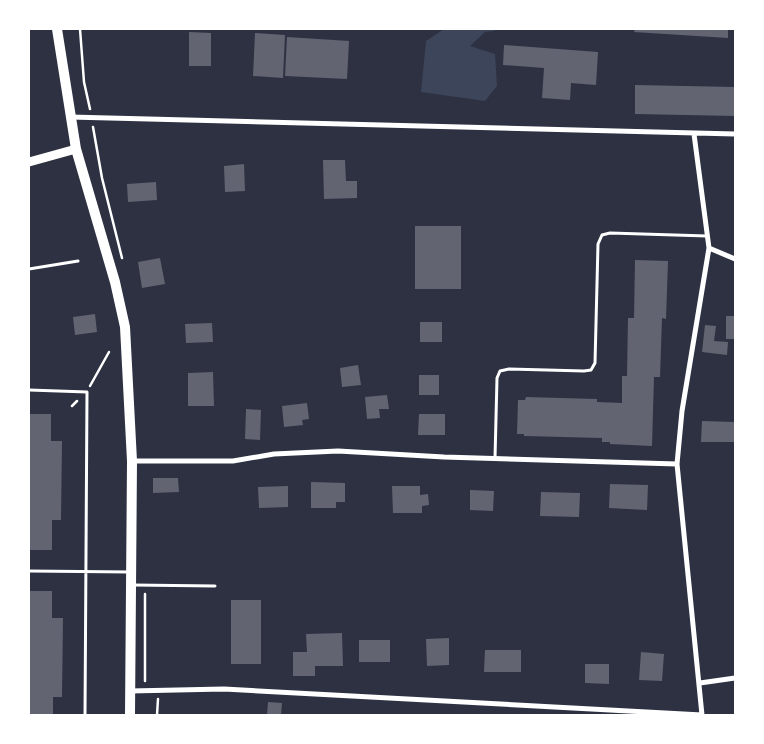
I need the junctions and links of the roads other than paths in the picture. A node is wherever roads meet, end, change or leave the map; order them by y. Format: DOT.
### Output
graph roads {
  1 [pos="57,29"];
  2 [pos="69,117"];
  3 [pos="694,134"];
  4 [pos="735,134"];
  5 [pos="76,149"];
  6 [pos="29,162"];
  7 [pos="707,236"];
  8 [pos="709,248"];
  9 [pos="735,259"];
  10 [pos="78,261"];
  11 [pos="29,269"];
  12 [pos="29,390"];
  13 [pos="495,459"];
  14 [pos="132,461"];
  15 [pos="677,464"];
  16 [pos="29,571"];
  17 [pos="86,572"];
  18 [pos="131,572"];
  19 [pos="131,585"];
  20 [pos="215,586"];
  21 [pos="735,678"];
  22 [pos="700,683"];
  23 [pos="130,691"];
  24 [pos="85,715"];
  25 [pos="130,715"];
  26 [pos="702,715"];
  1 -- 2 [label="main road"];
  2 -- 3 [label="street"];
  2 -- 5 [label="main road"];
  3 -- 4 [label="street"];
  3 -- 7 [label="street"];
  5 -- 6 [label="street"];
  5 -- 14 [label="main road"];
  7 -- 8 [label="street"];
  7 -- 13 [label="lane"];
  8 -- 9 [label="street"];
  8 -- 15 [label="street"];
  10 -- 11 [label="lane"];
  12 -- 17 [label="lane"];
  13 -- 14 [label="street"];
  13 -- 15 [label="street"];
  14 -- 18 [label="main road"];
  15 -- 22 [label="street"];
  16 -- 17 [label="lane"];
  17 -- 18 [label="lane"];
  17 -- 24 [label="lane"];
  18 -- 19 [label="main road"];
  19 -- 20 [label="lane"];
  19 -- 23 [label="main road"];
  21 -- 22 [label="street"];
  22 -- 26 [label="street"];
  23 -- 25 [label="main road"];
  23 -- 26 [label="street"];
}
